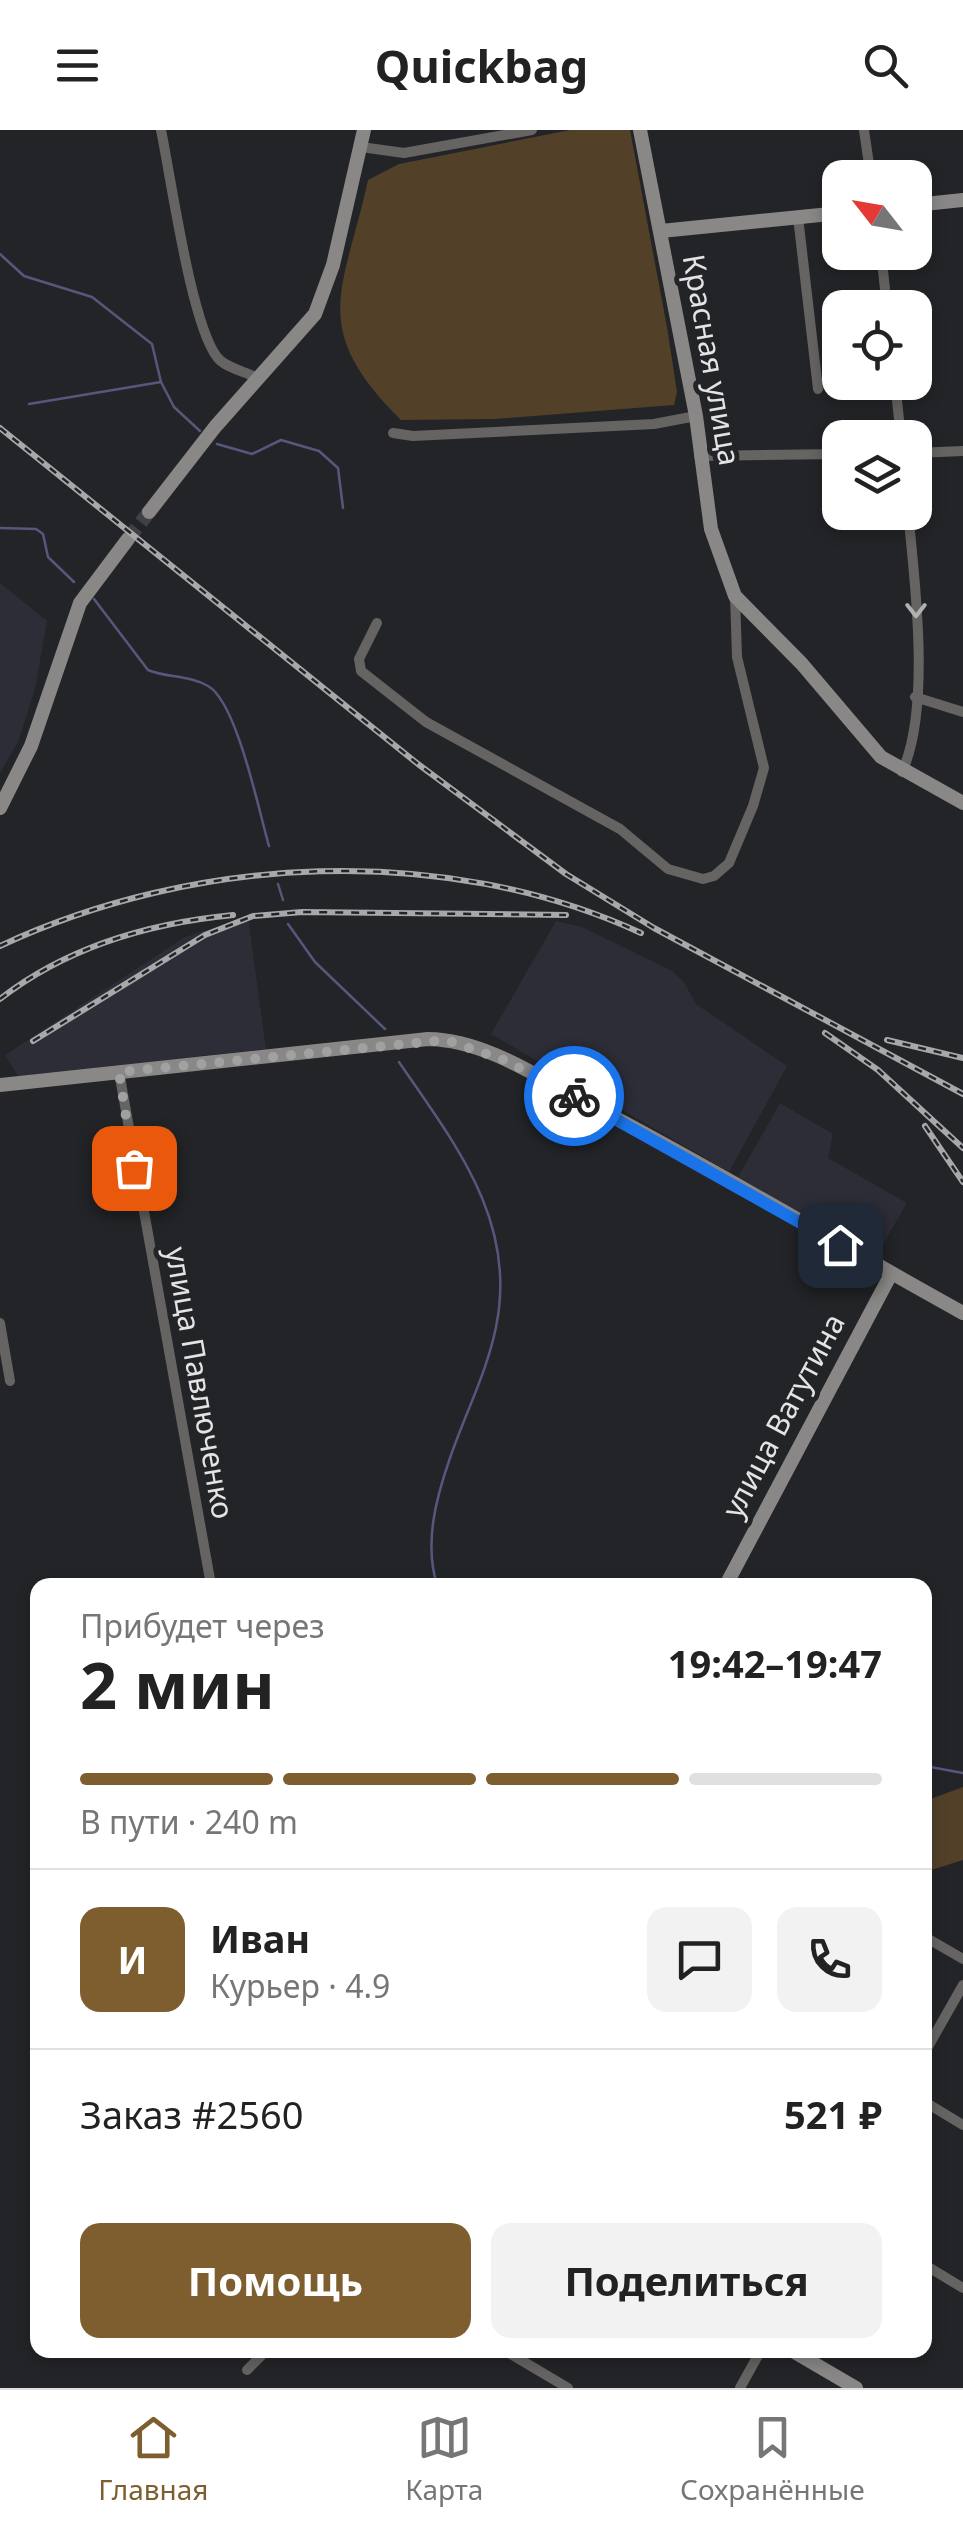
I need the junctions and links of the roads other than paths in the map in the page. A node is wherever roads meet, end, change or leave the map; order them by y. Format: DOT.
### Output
graph roads {
  1 [pos="161,130"];
  2 [pos="364,130"];
  3 [pos="529,130"];
  4 [pos="640,130"];
  5 [pos="864,130"];
  6 [pos="361,148"];
  7 [pos="868,160"];
  8 [pos="963,200"];
  9 [pos="932,203"];
  10 [pos="822,215"];
  11 [pos="798,217"];
  12 [pos="661,231"];
  13 [pos="257,378"];
  14 [pos="818,389"];
  15 [pos="696,416"];
  16 [pos="392,432"];
  17 [pos="963,451"];
  18 [pos="932,452"];
  19 [pos="822,454"];
  20 [pos="699,456"];
  21 [pos="149,512"];
  22 [pos="910,530"];
  23 [pos="128,539"];
  24 [pos="735,596"];
  25 [pos="377,623"];
  26 [pos="916,698"];
  27 [pos="963,712"];
  28 [pos="902,772"];
  29 [pos="963,802"];
  30 [pos="0,808"];
  31 [pos="119,1072"];
  32 [pos="0,1085"];
  33 [pos="891,1274"];
  34 [pos="963,1314"];
  35 [pos="0,1323"];
  36 [pos="10,1382"];
  37 [pos="210,1578"];
  38 [pos="730,1578"];
  39 [pos="932,1941"];
  40 [pos="963,1959"];
  41 [pos="963,1985"];
  42 [pos="932,2040"];
  43 [pos="932,2106"];
  44 [pos="963,2124"];
  45 [pos="932,2269"];
  46 [pos="963,2288"];
  47 [pos="259,2358"];
  48 [pos="517,2358"];
  49 [pos="757,2358"];
  50 [pos="804,2358"];
  51 [pos="247,2370"];
  52 [pos="568,2388"];
  53 [pos="740,2388"];
  54 [pos="856,2388"];
  1 -- 13 [label="street"];
  2 -- 6 [label="street"];
  3 -- 6 [label="street"];
  4 -- 12 [label="street, Красная улица"];
  5 -- 7 [label="street"];
  6 -- 13 [label="street"];
  8 -- 9 [label="street"];
  10 -- 11 [label="street"];
  11 -- 12 [label="street"];
  11 -- 14 [label="street"];
  12 -- 15 [label="street, Красная улица"];
  13 -- 21 [label="street"];
  15 -- 16 [label="street"];
  15 -- 20 [label="street, Красная улица"];
  17 -- 18 [label="street"];
  19 -- 20 [label="street"];
  20 -- 24 [label="street, Красная улица"];
  22 -- 26 [label="street, one-way"];
  23 -- 30 [label="street"];
  24 -- 25 [label="street, Красная улица"];
  24 -- 28 [label="street, Красная улица"];
  26 -- 27 [label="street"];
  26 -- 28 [label="street"];
  28 -- 29 [label="street, Красная улица"];
  31 -- 32 [label="street"];
  31 -- 33 [label="street"];
  31 -- 37 [label="street, улица Павлюченко"];
  33 -- 34 [label="street"];
  33 -- 38 [label="street, улица Ватутина"];
  35 -- 36 [label="street"];
  39 -- 40 [label="street"];
  41 -- 42 [label="street"];
  43 -- 44 [label="street"];
  45 -- 46 [label="street"];
  47 -- 51 [label="street"];
  48 -- 52 [label="street"];
  49 -- 53 [label="street"];
  50 -- 54 [label="street"];
}
